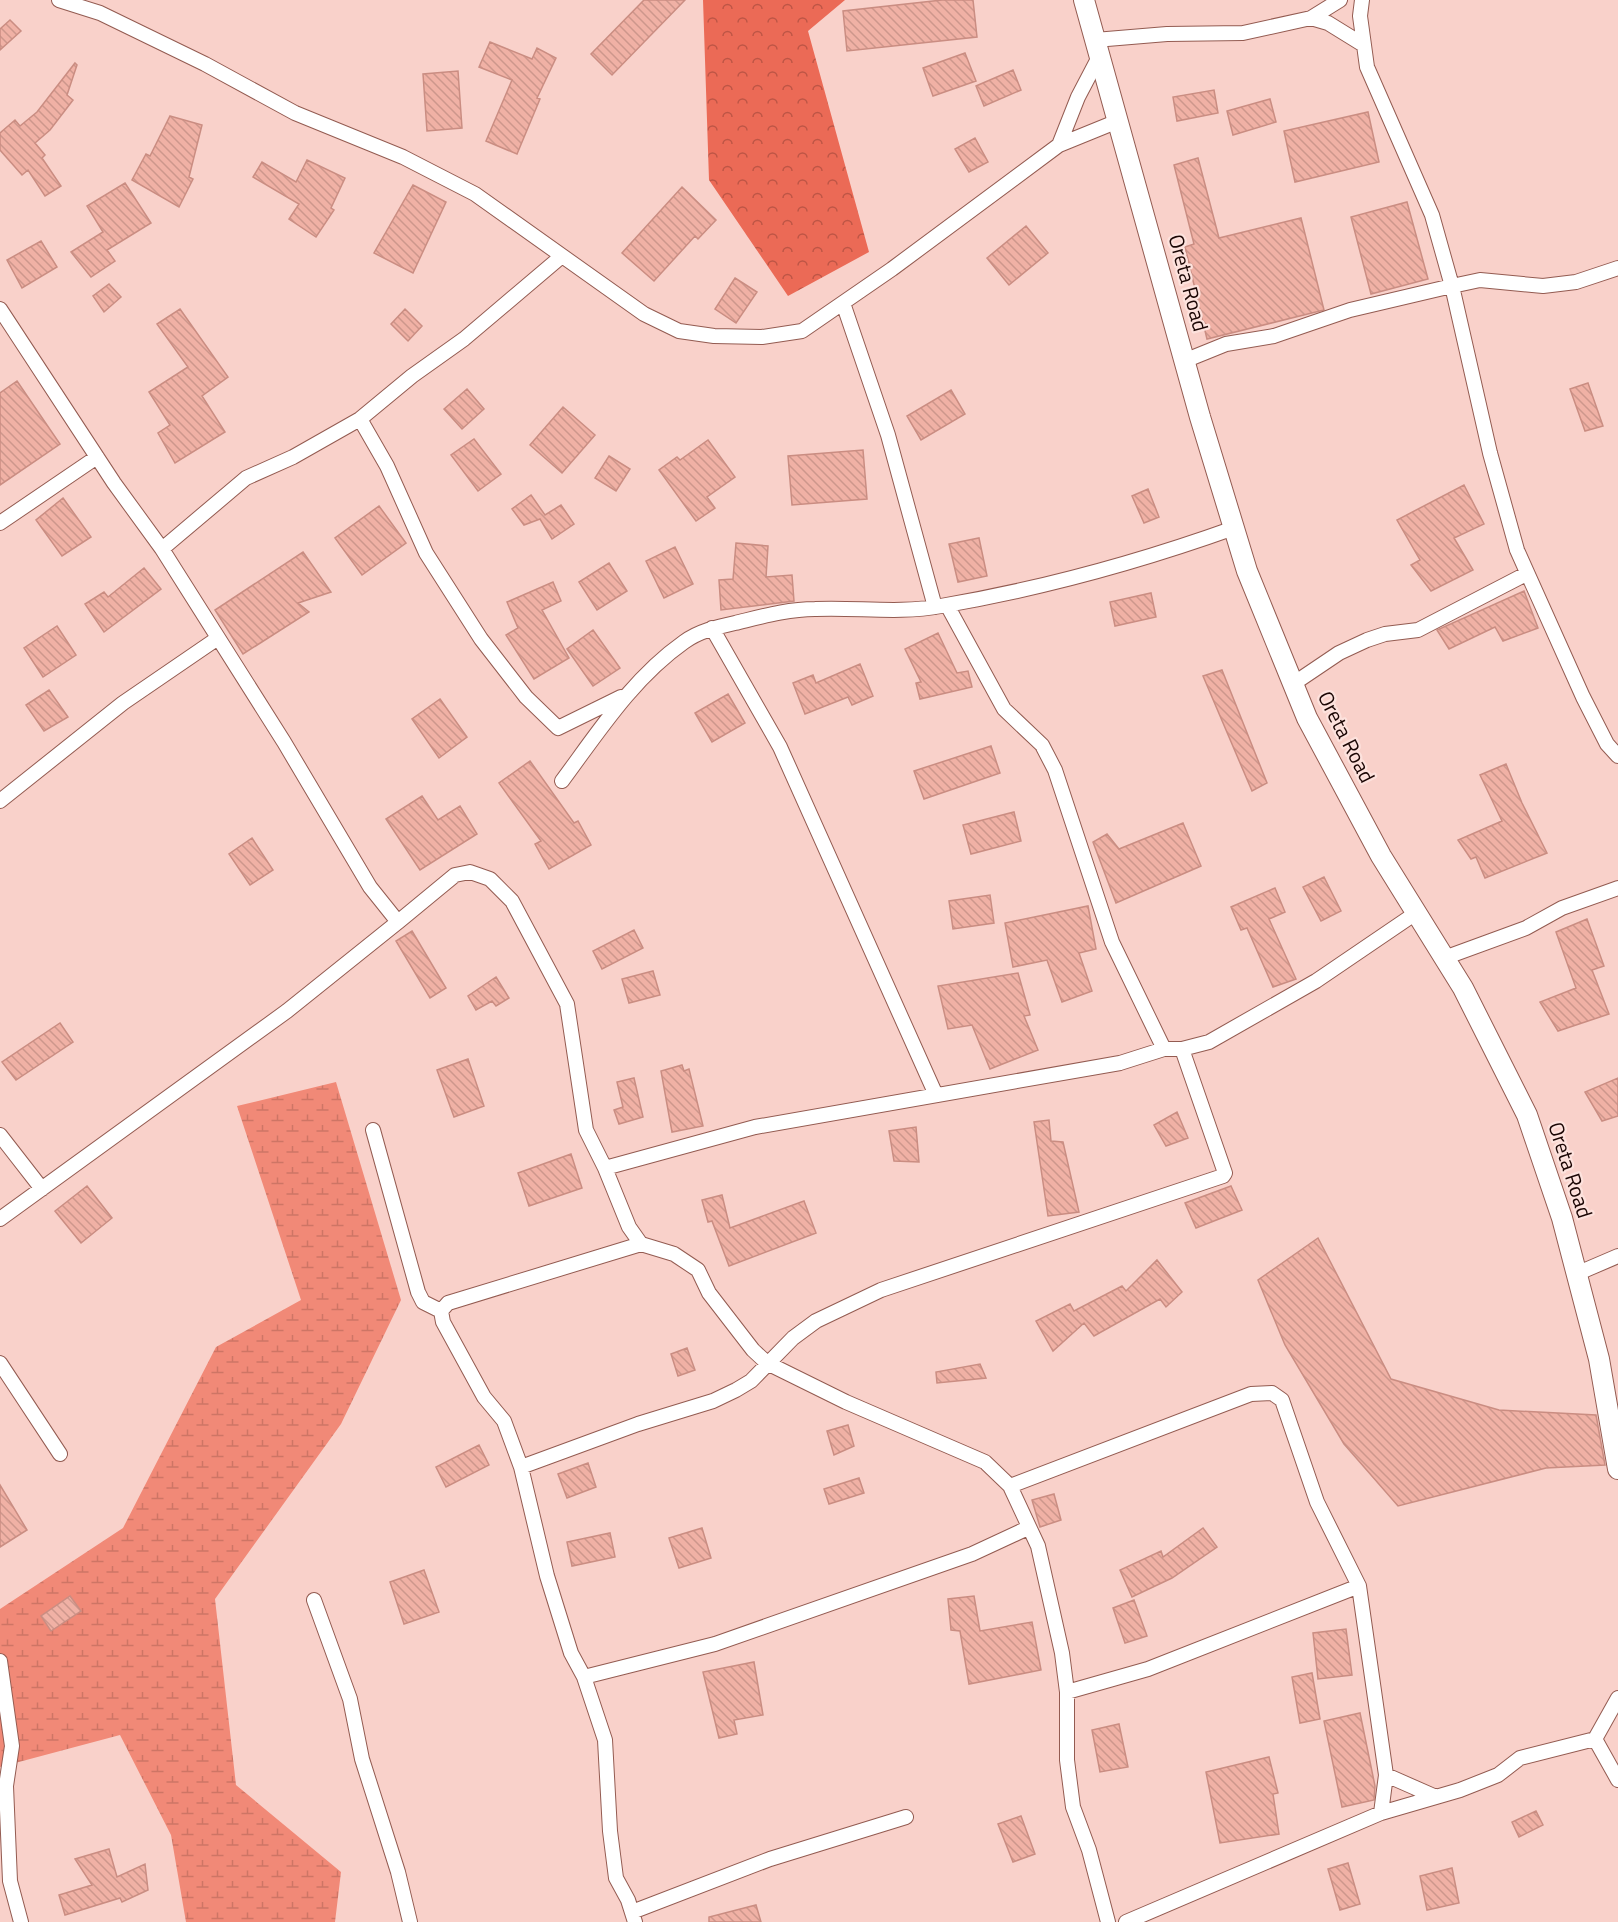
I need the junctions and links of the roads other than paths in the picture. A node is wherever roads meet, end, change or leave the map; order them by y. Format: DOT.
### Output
graph roads {
  1 [pos="59,0"];
  2 [pos="1084,0"];
  3 [pos="1340,0"];
  4 [pos="1362,0"];
  5 [pos="1311,18"];
  6 [pos="1362,44"];
  7 [pos="1098,48"];
  8 [pos="1118,121"];
  9 [pos="1059,145"];
  10 [pos="562,256"];
  11 [pos="1618,268"];
  12 [pos="1452,286"];
  13 [pos="843,303"];
  14 [pos="0,309"];
  15 [pos="1184,361"];
  16 [pos="360,419"];
  17 [pos="97,457"];
  18 [pos="0,523"];
  19 [pos="1234,528"];
  20 [pos="162,549"];
  21 [pos="1526,574"];
  22 [pos="941,606"];
  23 [pos="712,628"];
  24 [pos="218,638"];
  25 [pos="1293,684"];
  26 [pos="624,696"];
  27 [pos="1618,756"];
  28 [pos="562,781"];
  29 [pos="0,801"];
  30 [pos="1618,888"];
  31 [pos="1416,913"];
  32 [pos="398,921"];
  33 [pos="1444,958"];
  34 [pos="1182,1048"];
  35 [pos="1164,1049"];
  36 [pos="936,1095"];
  37 [pos="373,1130"];
  38 [pos="0,1135"];
  39 [pos="605,1168"];
  40 [pos="42,1189"];
  41 [pos="0,1219"];
  42 [pos="641,1244"];
  43 [pos="1618,1257"];
  44 [pos="1576,1274"];
  45 [pos="441,1311"];
  46 [pos="0,1363"];
  47 [pos="767,1363"];
  48 [pos="60,1454"];
  49 [pos="521,1467"];
  50 [pos="1618,1469"];
  51 [pos="1010,1486"];
  52 [pos="1028,1528"];
  53 [pos="1359,1586"];
  54 [pos="314,1600"];
  55 [pos="0,1661"];
  56 [pos="584,1677"];
  57 [pos="1067,1692"];
  58 [pos="1618,1698"];
  59 [pos="1595,1739"];
  60 [pos="1386,1775"];
  61 [pos="1618,1780"];
  62 [pos="1436,1797"];
  63 [pos="1381,1813"];
  64 [pos="906,1817"];
  65 [pos="633,1917"];
  66 [pos="21,1922"];
  67 [pos="410,1922"];
  68 [pos="1108,1922"];
  69 [pos="1126,1922"];
  1 -- 10 [label="street"];
  2 -- 7 [label="street, Oreta Road"];
  3 -- 5 [label="street"];
  4 -- 6 [label="street"];
  5 -- 6 [label="street"];
  5 -- 7 [label="street"];
  6 -- 12 [label="street"];
  7 -- 8 [label="street, Oreta Road"];
  7 -- 9 [label="street"];
  8 -- 9 [label="street"];
  8 -- 15 [label="street, Oreta Road"];
  9 -- 13 [label="street"];
  10 -- 13 [label="street"];
  10 -- 16 [label="street"];
  11 -- 12 [label="street"];
  12 -- 15 [label="street"];
  12 -- 21 [label="street"];
  13 -- 22 [label="street"];
  14 -- 17 [label="street"];
  15 -- 19 [label="street, Oreta Road"];
  16 -- 20 [label="street"];
  16 -- 26 [label="street"];
  17 -- 18 [label="street"];
  17 -- 20 [label="street"];
  19 -- 22 [label="street"];
  19 -- 25 [label="street, Oreta Road"];
  20 -- 24 [label="street"];
  21 -- 25 [label="street"];
  21 -- 27 [label="street"];
  22 -- 23 [label="street"];
  22 -- 35 [label="street"];
  23 -- 26 [label="street"];
  23 -- 36 [label="street"];
  24 -- 29 [label="street"];
  24 -- 32 [label="street"];
  25 -- 31 [label="street, Oreta Road"];
  26 -- 28 [label="street"];
  30 -- 33 [label="street"];
  31 -- 33 [label="street, Oreta Road"];
  31 -- 34 [label="street"];
  32 -- 39 [label="street"];
  32 -- 40 [label="street"];
  33 -- 44 [label="street, Oreta Road"];
  34 -- 35 [label="street"];
  34 -- 47 [label="street"];
  35 -- 36 [label="street"];
  36 -- 39 [label="street"];
  37 -- 45 [label="street"];
  38 -- 40 [label="street"];
  39 -- 42 [label="street"];
  40 -- 41 [label="street"];
  42 -- 45 [label="street"];
  42 -- 47 [label="street"];
  43 -- 44 [label="street"];
  44 -- 50 [label="street, Oreta Road"];
  45 -- 49 [label="street"];
  46 -- 48 [label="street"];
  47 -- 49 [label="street"];
  47 -- 51 [label="street"];
  49 -- 56 [label="street"];
  51 -- 52 [label="street"];
  51 -- 53 [label="street"];
  52 -- 56 [label="street"];
  52 -- 57 [label="street"];
  53 -- 57 [label="street"];
  53 -- 60 [label="street"];
  54 -- 67 [label="street"];
  55 -- 66 [label="street"];
  56 -- 65 [label="street"];
  57 -- 68 [label="street"];
  58 -- 59 [label="street"];
  59 -- 61 [label="street"];
  59 -- 62 [label="street"];
  60 -- 62 [label="street"];
  60 -- 63 [label="street"];
  62 -- 63 [label="street"];
  63 -- 69 [label="street"];
  64 -- 65 [label="street"];
}
